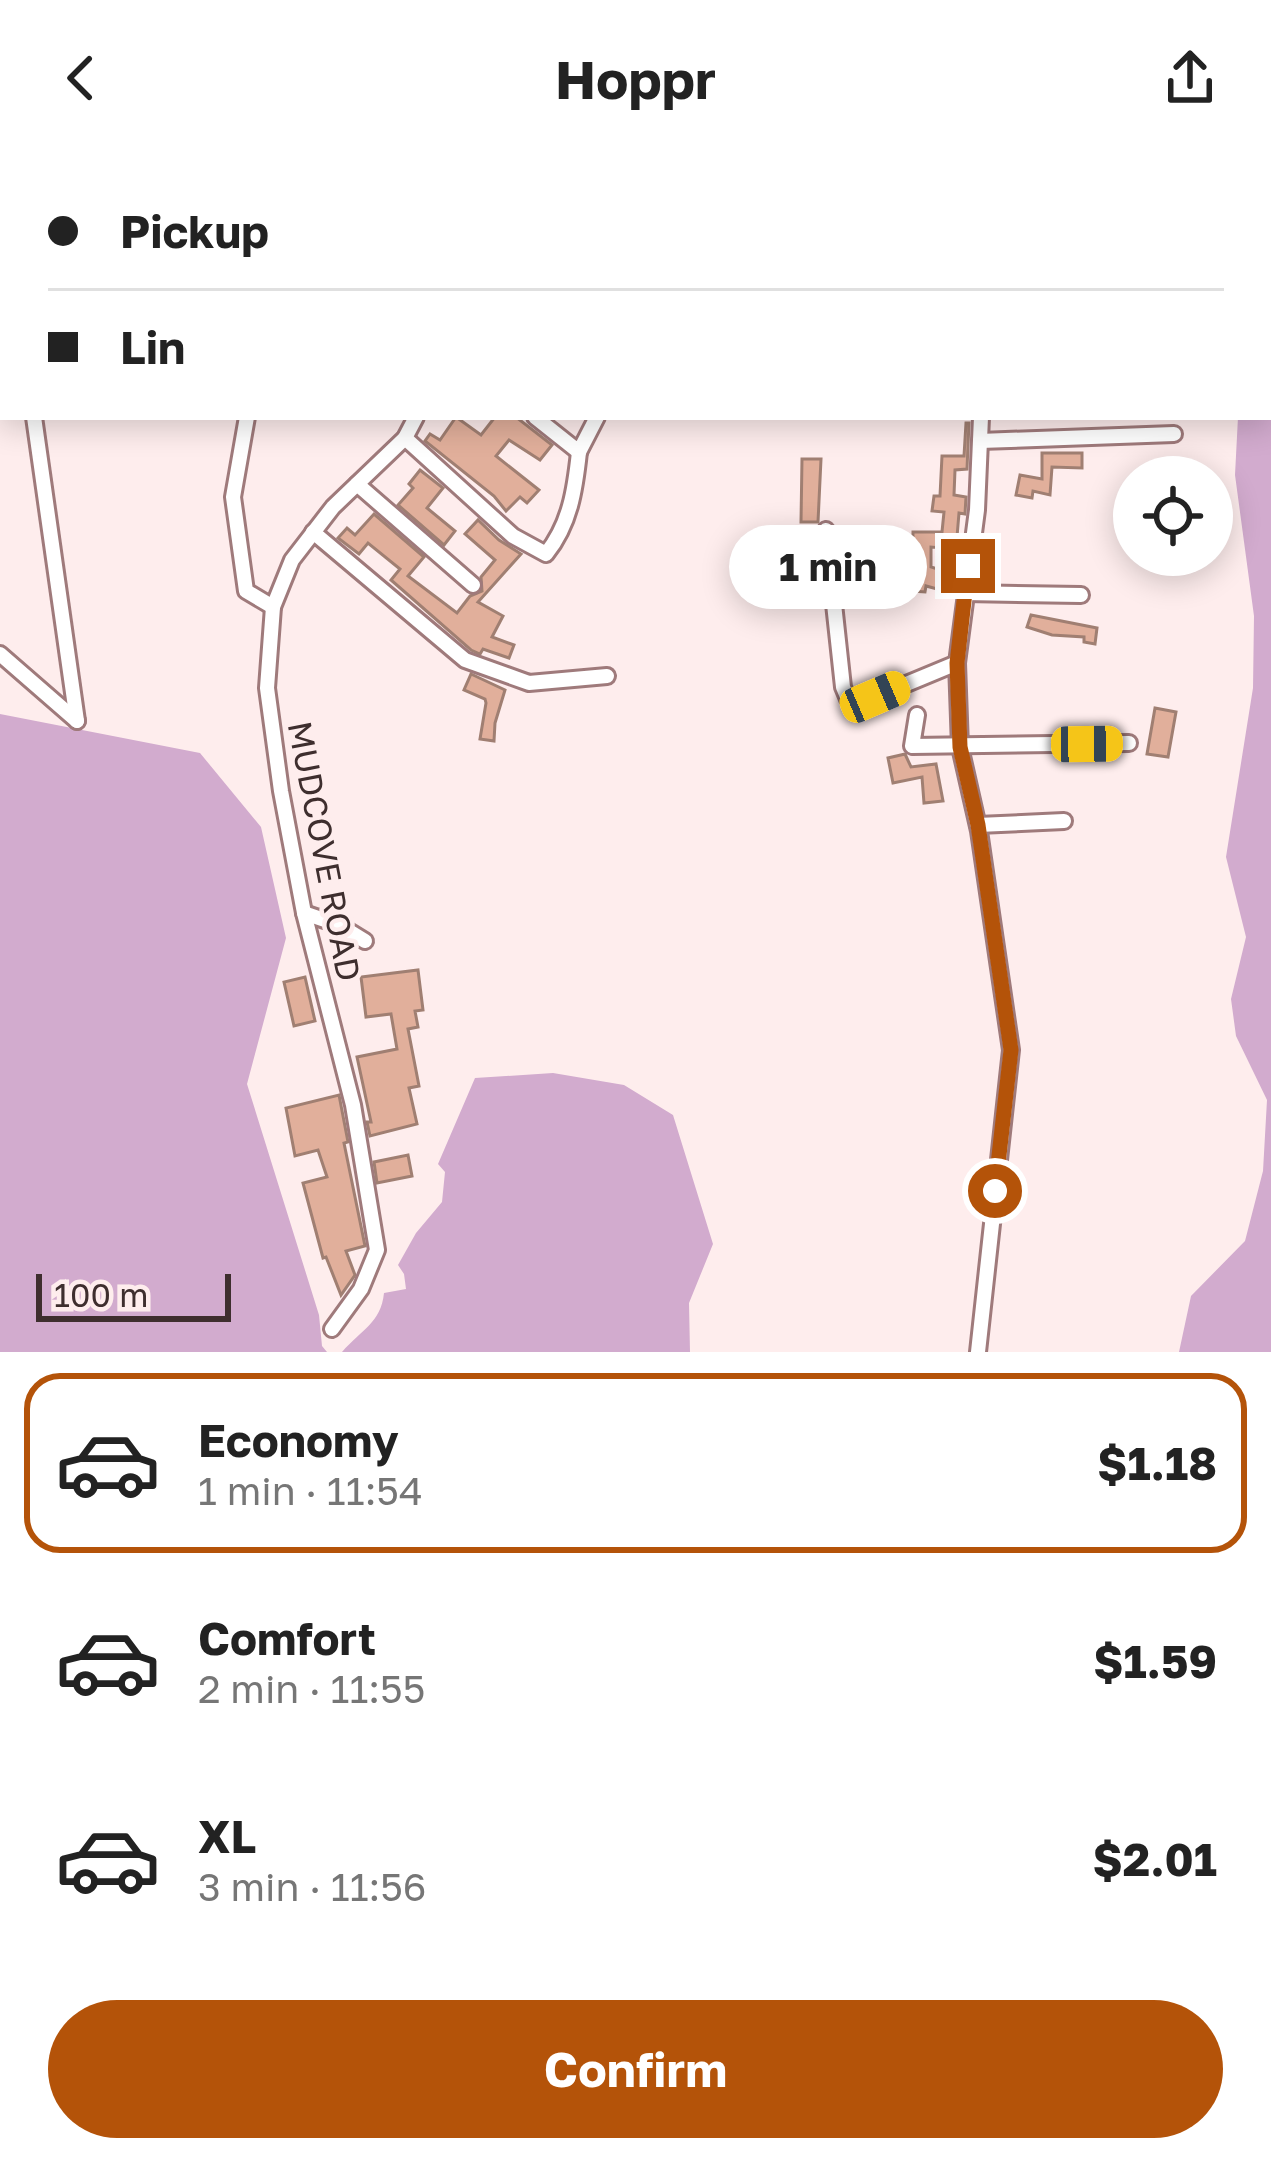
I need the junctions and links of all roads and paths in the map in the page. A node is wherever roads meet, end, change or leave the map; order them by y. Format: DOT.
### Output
graph roads {
  1 [pos="34,420"];
  2 [pos="246,420"];
  3 [pos="414,420"];
  4 [pos="539,420"];
  5 [pos="595,420"];
  6 [pos="981,420"];
  7 [pos="1174,434"];
  8 [pos="405,438"];
  9 [pos="980,441"];
  10 [pos="579,452"];
  11 [pos="357,484"];
  12 [pos="826,530"];
  13 [pos="314,532"];
  14 [pos="473,585"];
  15 [pos="965,593"];
  16 [pos="1081,596"];
  17 [pos="273,608"];
  18 [pos="0,654"];
  19 [pos="957,663"];
  20 [pos="607,676"];
  21 [pos="917,715"];
  22 [pos="1129,743"];
  23 [pos="960,747"];
  24 [pos="1064,821"];
  25 [pos="978,825"];
  26 [pos="304,913"];
  27 [pos="365,941"];
  28 [pos="332,1329"];
  29 [pos="978,1352"];
  1 -- 18 [label="street"];
  2 -- 17 [label="street"];
  3 -- 8 [label="street, MUDCOVE ROAD"];
  4 -- 10 [label="street"];
  5 -- 10 [label="street"];
  6 -- 9 [label="street"];
  7 -- 9 [label="street"];
  8 -- 10 [label="street"];
  8 -- 11 [label="street, MUDCOVE ROAD"];
  9 -- 15 [label="street"];
  11 -- 13 [label="street, MUDCOVE ROAD"];
  11 -- 14 [label="street"];
  12 -- 19 [label="street"];
  13 -- 17 [label="street, MUDCOVE ROAD"];
  13 -- 20 [label="street"];
  15 -- 16 [label="street"];
  15 -- 19 [label="street"];
  17 -- 26 [label="street, MUDCOVE ROAD"];
  19 -- 23 [label="street"];
  21 -- 23 [label="street"];
  22 -- 23 [label="street"];
  23 -- 25 [label="street"];
  24 -- 25 [label="street"];
  25 -- 29 [label="street"];
  26 -- 27 [label="street"];
  26 -- 28 [label="street, MUDCOVE ROAD"];
}
